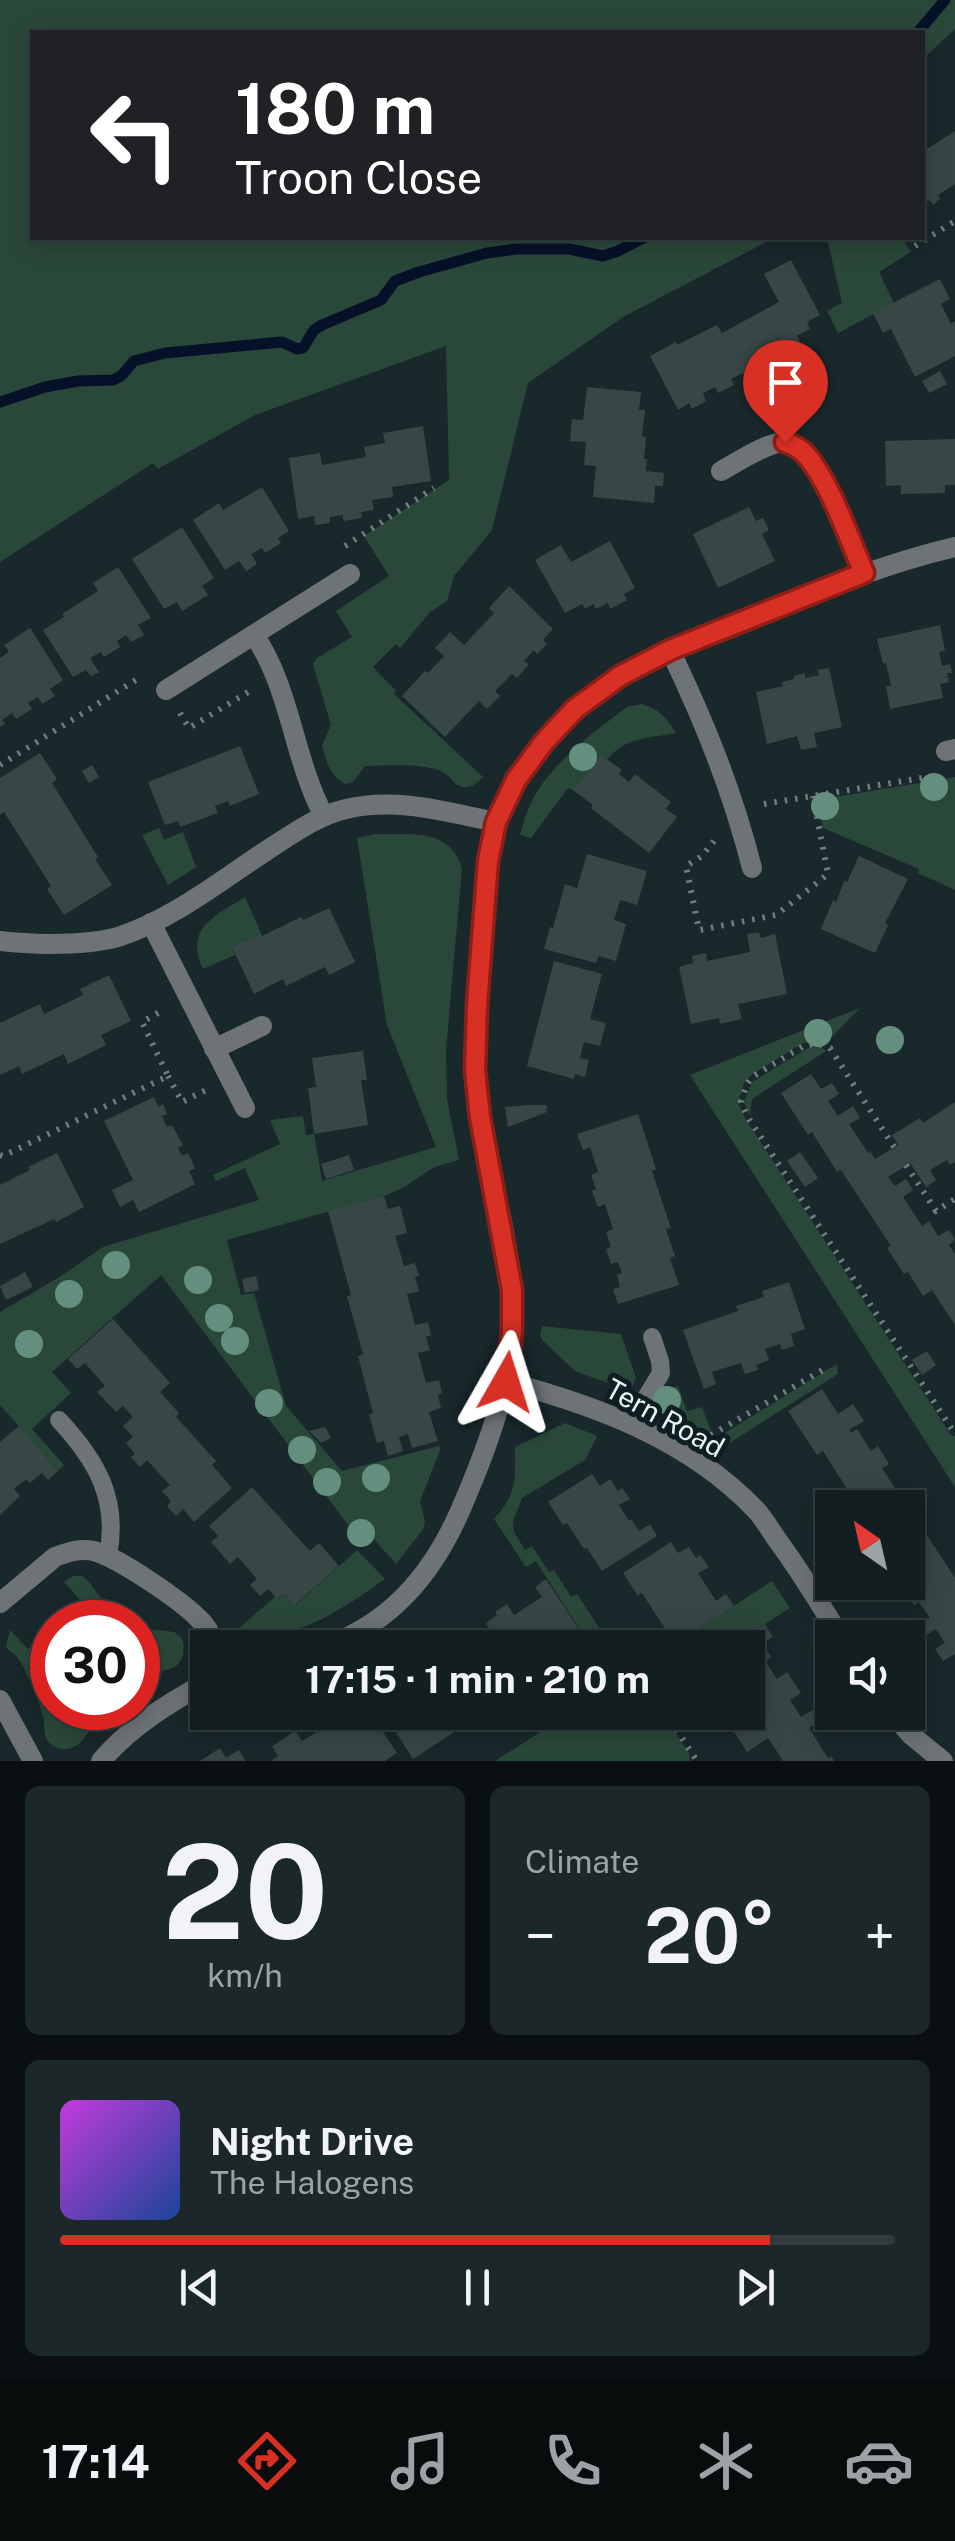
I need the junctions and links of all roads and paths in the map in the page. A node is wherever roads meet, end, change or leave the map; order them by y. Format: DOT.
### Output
graph roads {
  1 [pos="955,221"];
  2 [pos="916,246"];
  3 [pos="721,471"];
  4 [pos="434,488"];
  5 [pos="955,547"];
  6 [pos="338,554"];
  7 [pos="864,573"];
  8 [pos="350,574"];
  9 [pos="254,635"];
  10 [pos="670,650"];
  11 [pos="276,674"];
  12 [pos="166,690"];
  13 [pos="951,750"];
  14 [pos="0,765"];
  15 [pos="813,796"];
  16 [pos="736,808"];
  17 [pos="324,816"];
  18 [pos="496,822"];
  19 [pos="752,868"];
  20 [pos="151,923"];
  21 [pos="0,941"];
  22 [pos="188,997"];
  23 [pos="262,1026"];
  24 [pos="214,1049"];
  25 [pos="168,1076"];
  26 [pos="230,1078"];
  27 [pos="244,1108"];
  28 [pos="894,1147"];
  29 [pos="0,1155"];
  30 [pos="906,1166"];
  31 [pos="955,1199"];
  32 [pos="652,1337"];
  33 [pos="826,1368"];
  34 [pos="506,1382"];
  35 [pos="59,1420"];
  36 [pos="630,1424"];
  37 [pos="955,1434"];
  38 [pos="690,1458"];
  39 [pos="108,1556"];
  40 [pos="0,1603"];
  41 [pos="830,1620"];
  42 [pos="207,1630"];
  43 [pos="360,1630"];
  44 [pos="190,1692"];
  45 [pos="0,1700"];
  46 [pos="678,1730"];
  47 [pos="907,1730"];
  48 [pos="33,1761"];
  49 [pos="101,1761"];
  50 [pos="698,1761"];
  51 [pos="942,1761"];
  1 -- 2 [label="path"];
  3 -- 7 [label="street"];
  4 -- 6 [label="path"];
  5 -- 7 [label="street"];
  7 -- 10 [label="street"];
  8 -- 9 [label="street"];
  9 -- 11 [label="street"];
  9 -- 12 [label="street"];
  10 -- 16 [label="street"];
  10 -- 18 [label="street"];
  11 -- 12 [label="path"];
  11 -- 17 [label="street"];
  12 -- 14 [label="path"];
  13 -- 15 [label="path"];
  15 -- 16 [label="path"];
  15 -- 16 [label="path"];
  16 -- 19 [label="street"];
  17 -- 18 [label="street"];
  17 -- 20 [label="street"];
  18 -- 34 [label="street"];
  20 -- 21 [label="street"];
  20 -- 22 [label="street"];
  22 -- 24 [label="street"];
  22 -- 25 [label="path"];
  23 -- 24 [label="street"];
  24 -- 26 [label="street"];
  25 -- 26 [label="path"];
  25 -- 29 [label="path"];
  26 -- 27 [label="street"];
  28 -- 37 [label="path"];
  30 -- 31 [label="path"];
  32 -- 36 [label="lane"];
  33 -- 38 [label="path"];
  34 -- 36 [label="street, Tern Road"];
  34 -- 43 [label="street"];
  35 -- 39 [label="lane"];
  36 -- 38 [label="street, Tern Road"];
  38 -- 41 [label="street, Tern Road"];
  39 -- 40 [label="street"];
  39 -- 42 [label="street"];
  44 -- 49 [label="street"];
  45 -- 48 [label="street"];
  46 -- 50 [label="path"];
  47 -- 51 [label="street"];
}
